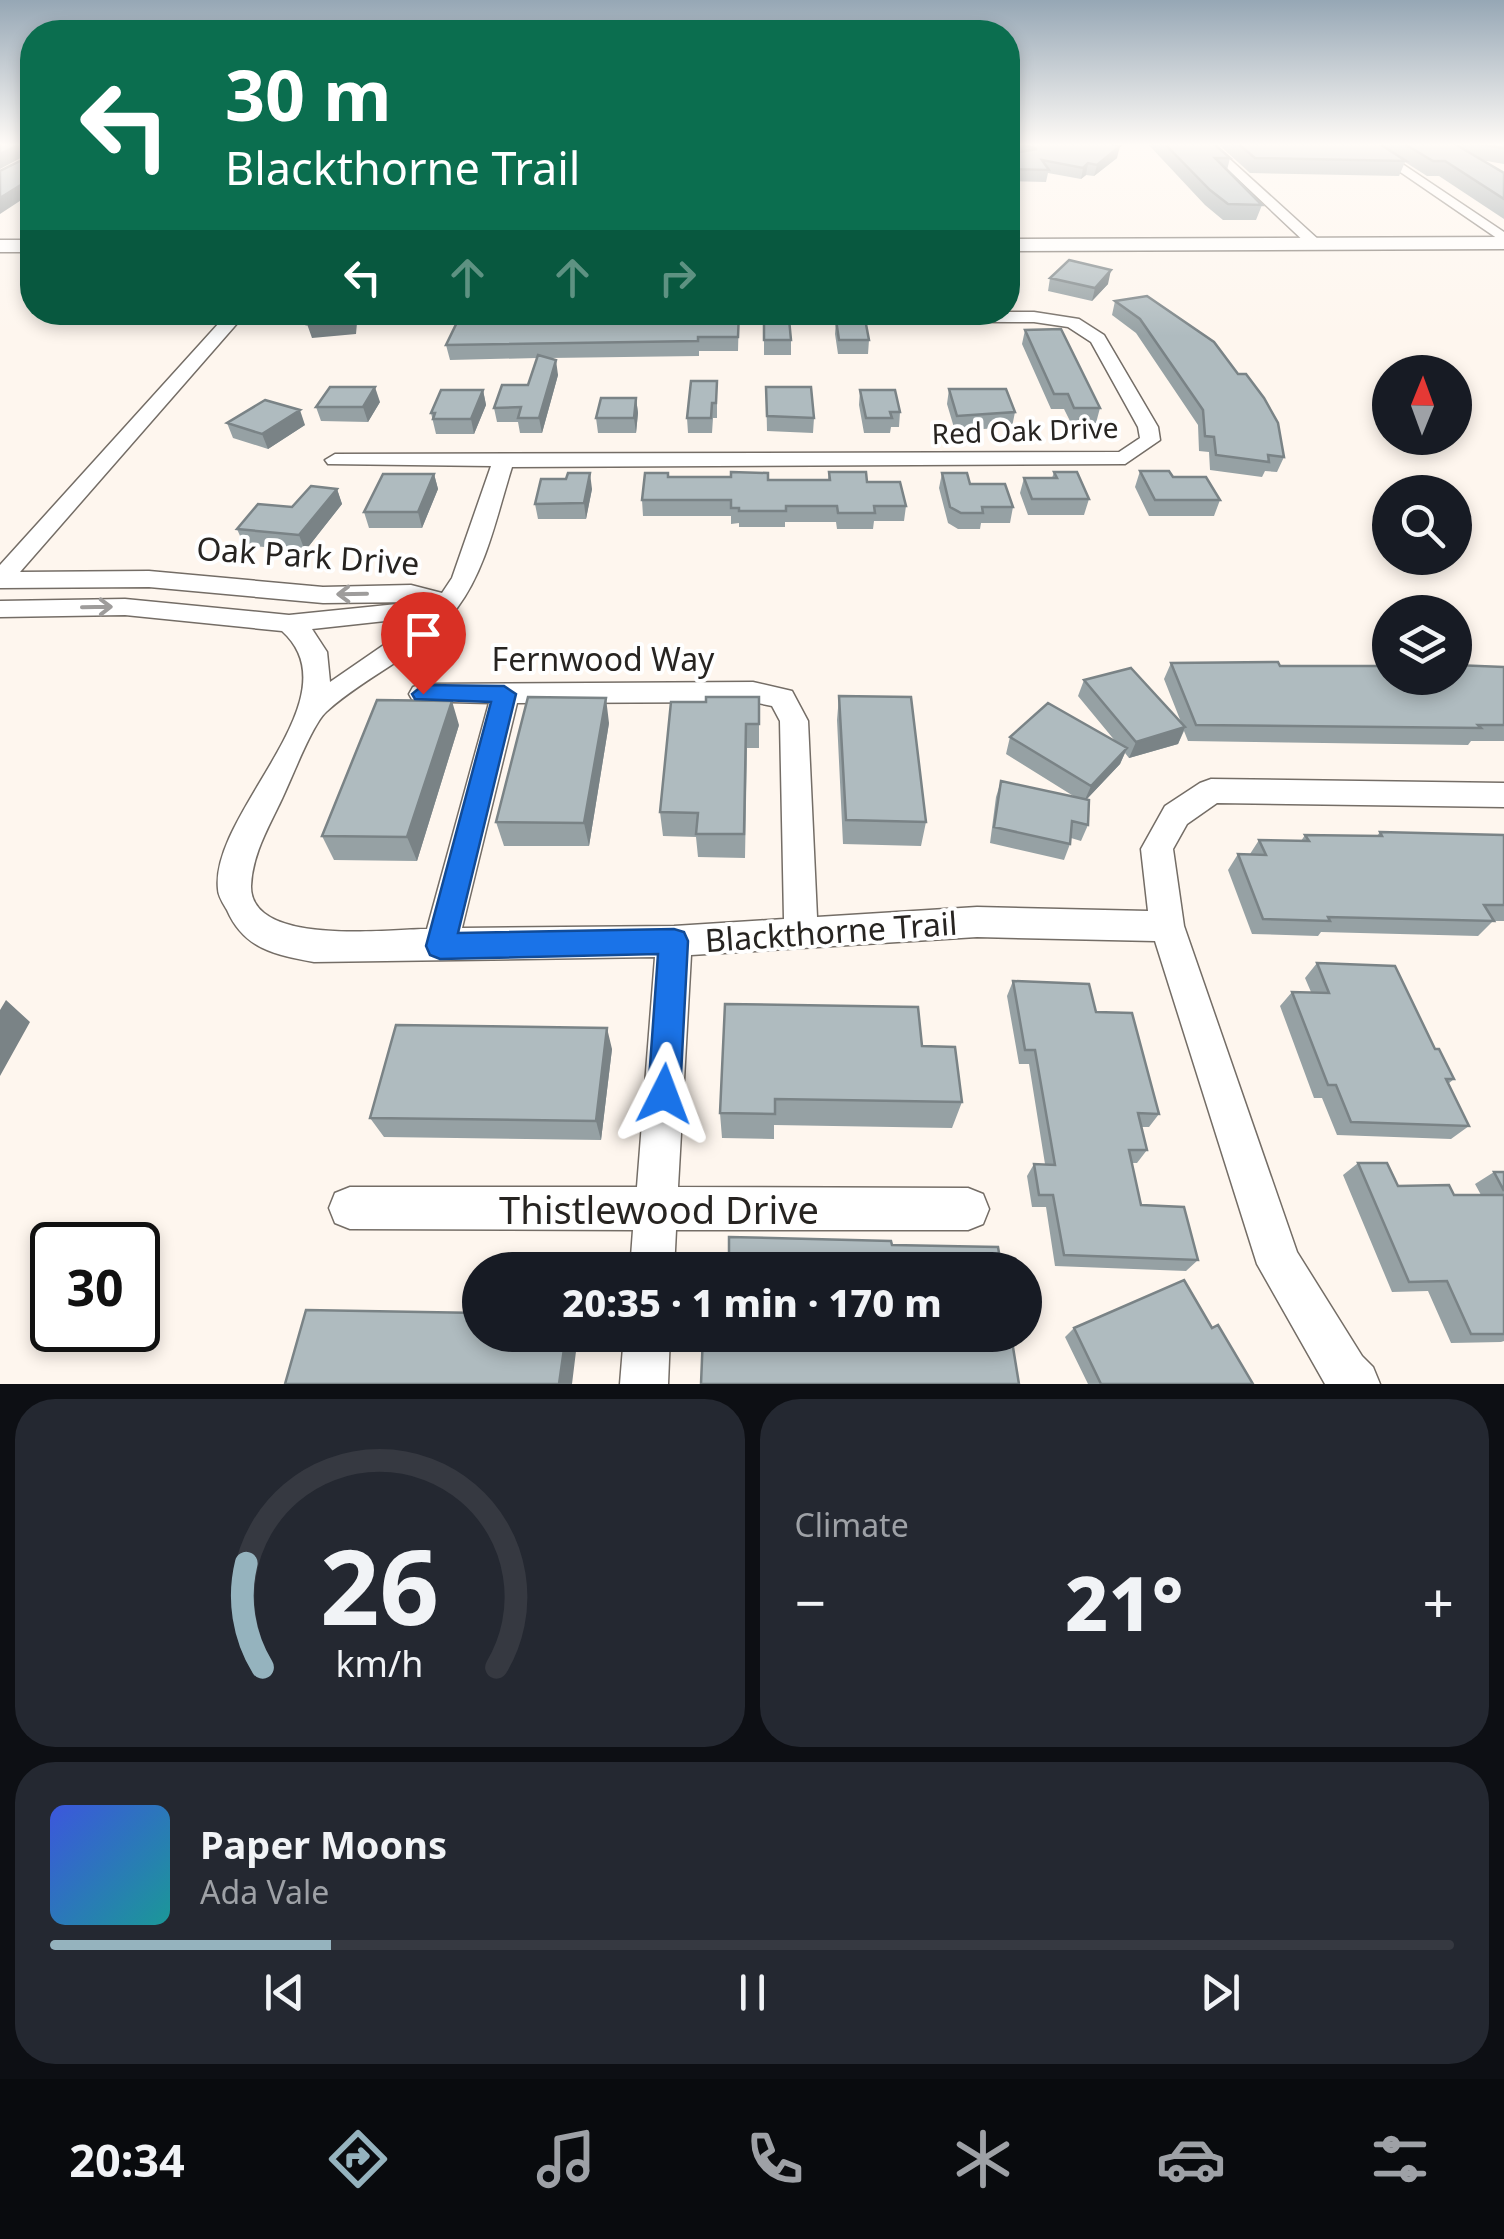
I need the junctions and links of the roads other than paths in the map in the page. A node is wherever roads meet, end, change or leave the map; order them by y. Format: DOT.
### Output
graph roads {
  1 [pos="1276,208"];
  2 [pos="1457,208"];
  3 [pos="1504,241"];
  4 [pos="1314,243"];
  5 [pos="1020,246"];
  6 [pos="1020,317"];
  7 [pos="227,325"];
  8 [pos="336,460"];
  9 [pos="503,461"];
  10 [pos="0,580"];
  11 [pos="449,602"];
  12 [pos="0,609"];
  13 [pos="289,624"];
  14 [pos="423,694"];
  15 [pos="504,694"];
  16 [pos="312,708"];
  17 [pos="1504,794"];
  18 [pos="1167,926"];
  19 [pos="800,934"];
  20 [pos="674,941"];
  21 [pos="440,946"];
  22 [pos="350,1208"];
  23 [pos="656,1209"];
  24 [pos="968,1209"];
  25 [pos="653,1252"];
  26 [pos="646,1352"];
  27 [pos="644,1384"];
  28 [pos="1356,1384"];
  1 -- 4 [label="street"];
  2 -- 3 [label="street"];
  3 -- 4 [label="street"];
  4 -- 5 [label="street"];
  6 -- 9 [label="street, Red Oak Drive"];
  7 -- 10 [label="street"];
  8 -- 9 [label="street, Red Oak Drive"];
  9 -- 11 [label="street, Blackthorne Trail"];
  11 -- 10 [label="street, Oak Park Drive, one-way"];
  11 -- 13 [label="street, Oak Park Drive"];
  11 -- 16 [label="street, Blackthorne Trail"];
  12 -- 13 [label="street, Oak Park Drive, one-way"];
  13 -- 16 [label="street"];
  14 -- 15 [label="street, Fernwood Way"];
  15 -- 19 [label="street, Fernwood Way"];
  15 -- 21 [label="street"];
  16 -- 21 [label="street, Blackthorne Trail"];
  17 -- 18 [label="street"];
  18 -- 19 [label="street, Blackthorne Trail"];
  18 -- 28 [label="street"];
  19 -- 20 [label="street, Blackthorne Trail"];
  20 -- 21 [label="street, Blackthorne Trail"];
  20 -- 23 [label="street"];
  22 -- 23 [label="street, Thistlewood Drive"];
  23 -- 24 [label="street, Thistlewood Drive"];
  23 -- 25 [label="street"];
  26 -- 27 [label="street"];
}
